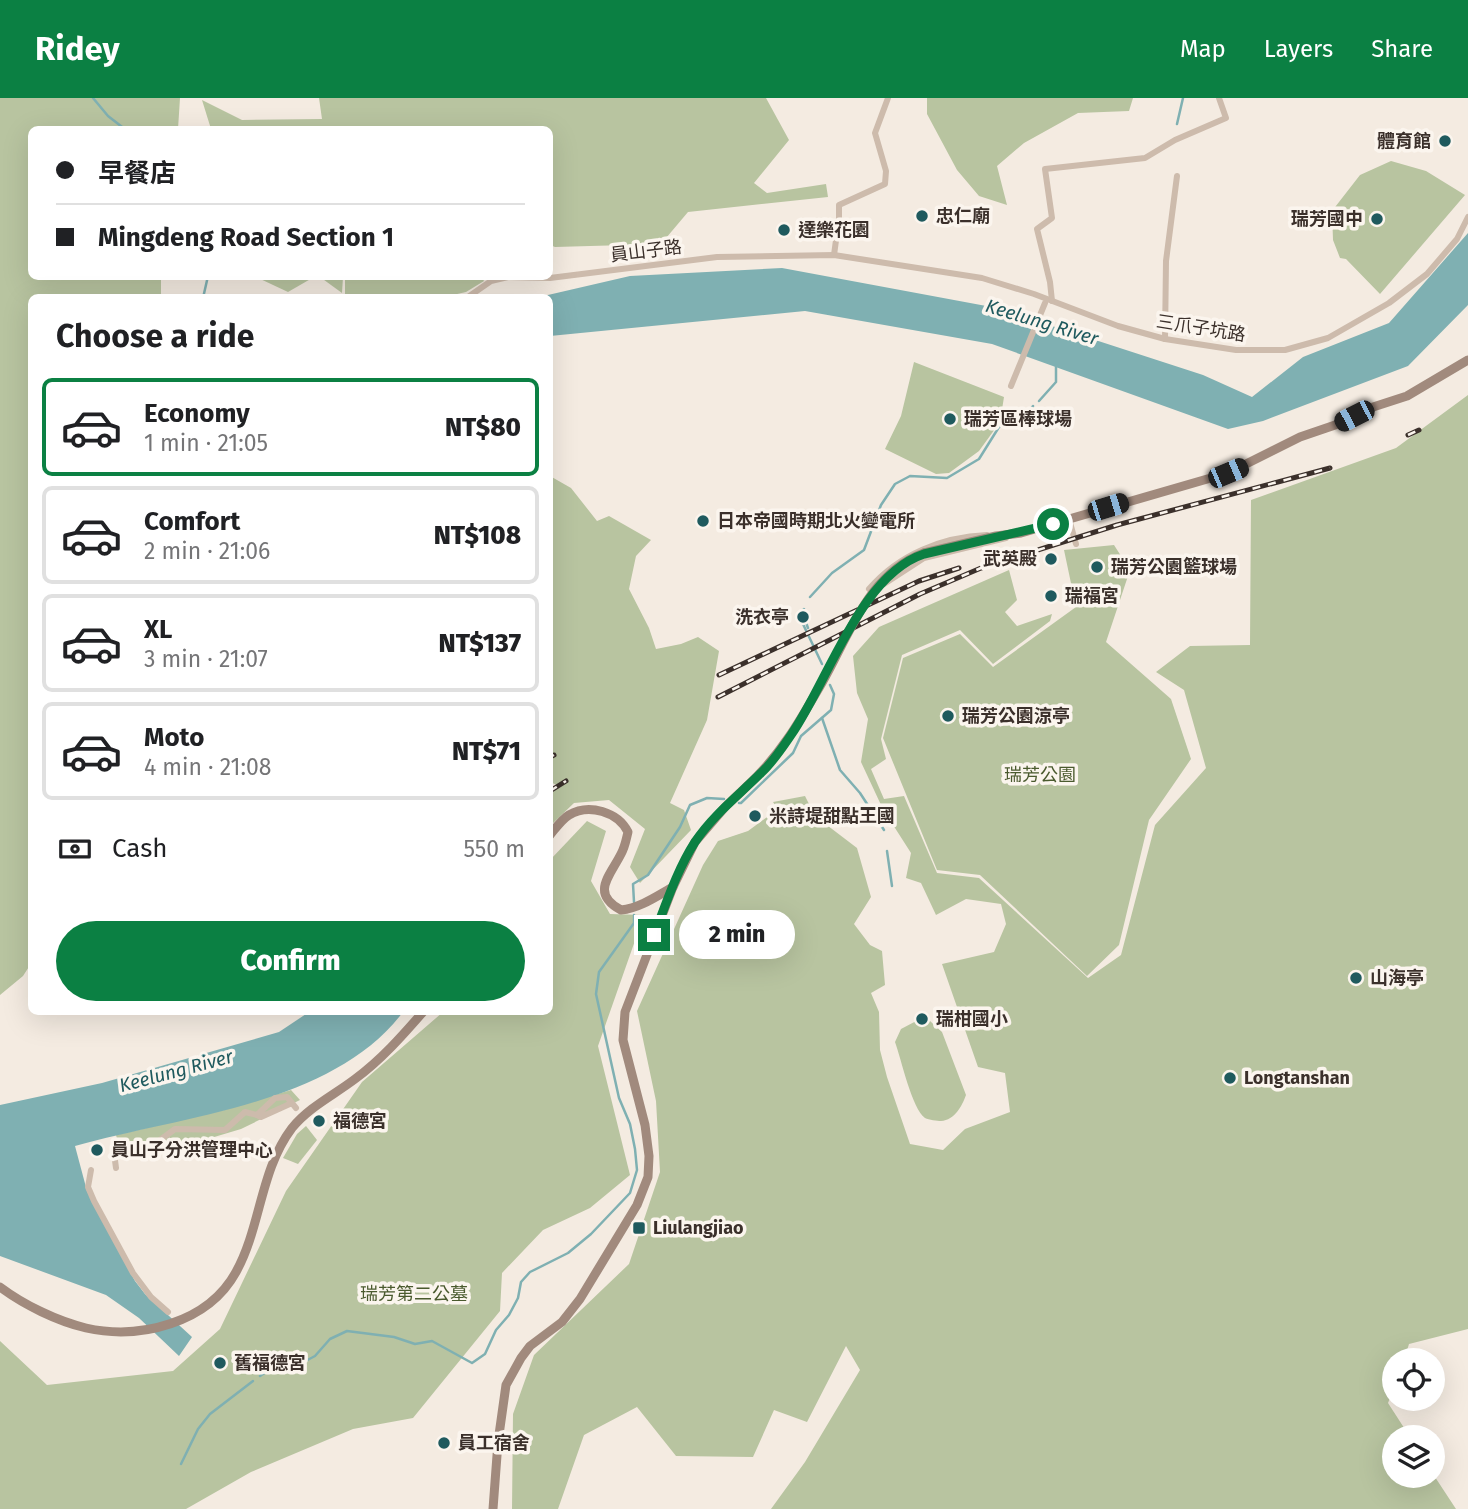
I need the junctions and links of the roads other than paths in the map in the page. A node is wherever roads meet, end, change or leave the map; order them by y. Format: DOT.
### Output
graph roads {
  1 [pos="888,98"];
  2 [pos="1219,98"];
  3 [pos="1177,176"];
  4 [pos="1468,217"];
  5 [pos="834,255"];
  6 [pos="553,278"];
  7 [pos="495,280"];
  8 [pos="472,294"];
  9 [pos="1048,302"];
  10 [pos="1165,339"];
  11 [pos="1468,360"];
  12 [pos="1011,386"];
  13 [pos="1069,519"];
  14 [pos="1021,533"];
  15 [pos="1076,544"];
  16 [pos="829,656"];
  17 [pos="839,660"];
  18 [pos="553,832"];
  19 [pos="673,887"];
  20 [pos="420,1015"];
  21 [pos="257,1115"];
  22 [pos="117,1168"];
  23 [pos="92,1170"];
  24 [pos="0,1287"];
  25 [pos="168,1312"];
  26 [pos="493,1509"];
  1 -- 5 [label="street"];
  2 -- 9 [label="street"];
  3 -- 10 [label="street"];
  4 -- 10 [label="street, 三爪子坑路"];
  5 -- 6 [label="street, 員山子路"];
  5 -- 9 [label="street, 三爪子坑路"];
  7 -- 8 [label="street, 員山子路"];
  9 -- 10 [label="street, 三爪子坑路"];
  9 -- 12 [label="street"];
  11 -- 13 [label="main road"];
  13 -- 14 [label="main road"];
  13 -- 15 [label="street"];
  14 -- 14 [label="street"];
  14 -- 19 [label="main road, bridge"];
  16 -- 17 [label="street"];
  18 -- 19 [label="main road"];
  19 -- 26 [label="main road"];
  20 -- 24 [label="main road"];
  21 -- 21 [label="street"];
  21 -- 22 [label="street"];
  23 -- 25 [label="street"];
}
